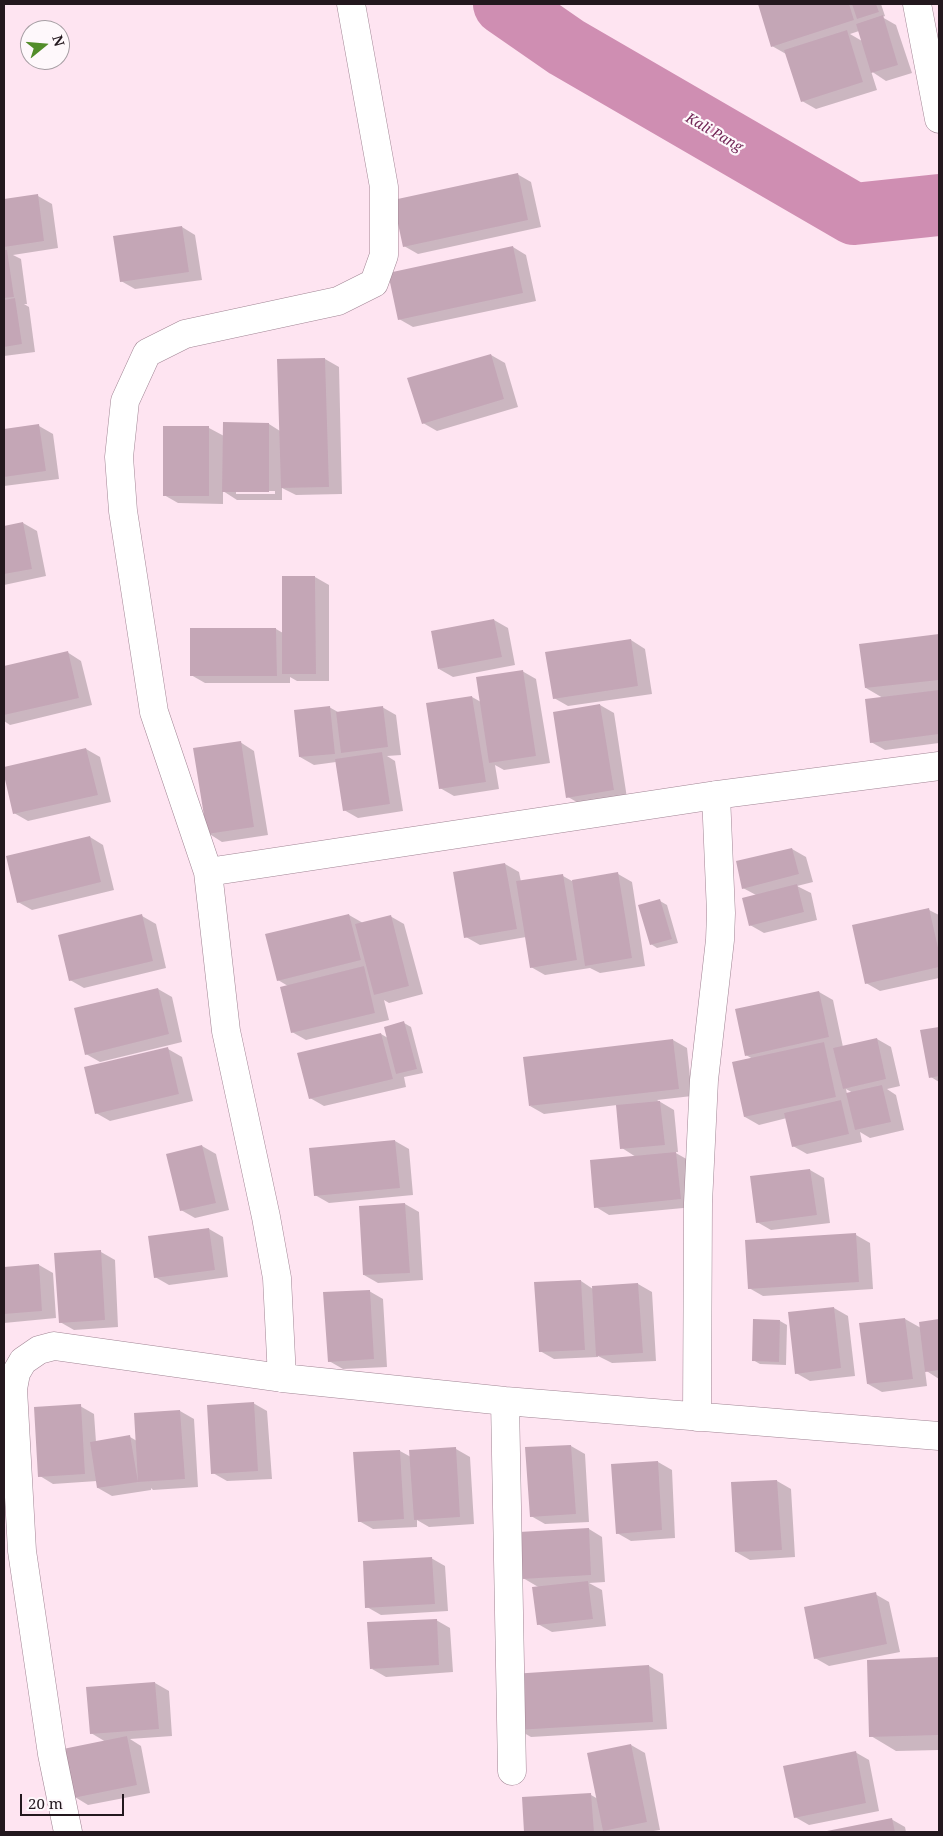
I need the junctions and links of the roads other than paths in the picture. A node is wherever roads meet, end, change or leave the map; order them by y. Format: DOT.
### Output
graph roads {
  1 [pos="352,4"];
  2 [pos="917,4"];
  3 [pos="939,119"];
  4 [pos="939,766"];
  5 [pos="716,795"];
  6 [pos="208,872"];
  7 [pos="282,1378"];
  8 [pos="505,1401"];
  9 [pos="698,1417"];
  10 [pos="939,1436"];
  11 [pos="512,1771"];
  12 [pos="68,1832"];
  1 -- 6 [label="street"];
  2 -- 3 [label="street"];
  4 -- 5 [label="street"];
  5 -- 6 [label="street"];
  5 -- 9 [label="street"];
  6 -- 7 [label="street"];
  7 -- 8 [label="street"];
  7 -- 12 [label="street"];
  8 -- 9 [label="street"];
  8 -- 11 [label="street"];
  9 -- 10 [label="street"];
}
